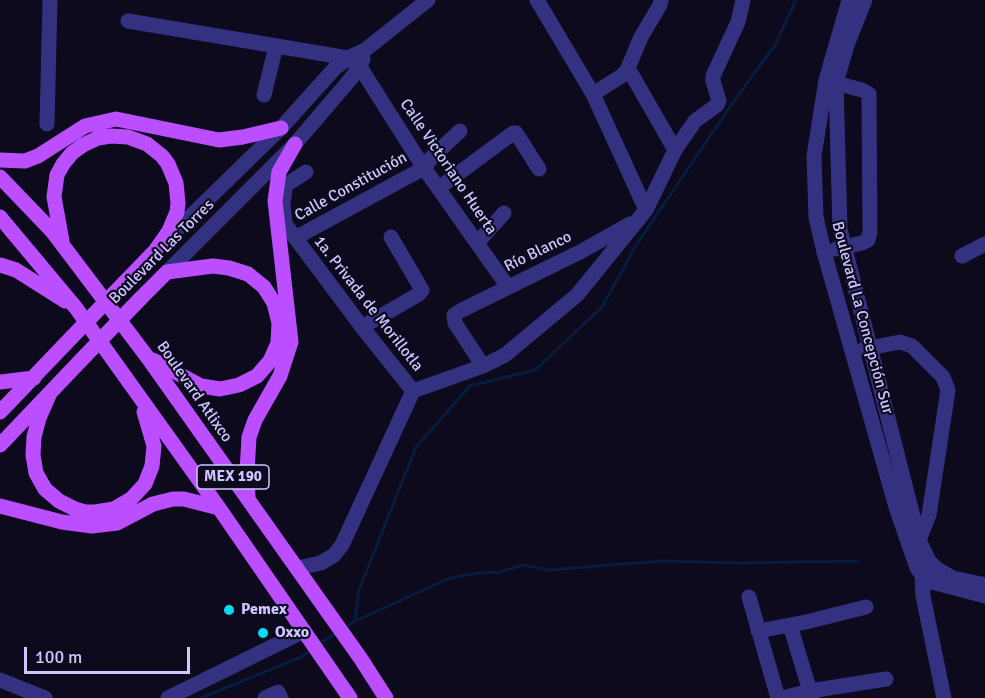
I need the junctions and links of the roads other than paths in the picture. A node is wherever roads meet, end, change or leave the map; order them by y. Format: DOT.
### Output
graph roads {
  1 [pos="50,0"];
  2 [pos="428,0"];
  3 [pos="537,0"];
  4 [pos="661,0"];
  5 [pos="743,0"];
  6 [pos="849,0"];
  7 [pos="865,0"];
  8 [pos="128,21"];
  9 [pos="276,46"];
  10 [pos="354,62"];
  11 [pos="628,68"];
  12 [pos="831,82"];
  13 [pos="593,94"];
  14 [pos="264,95"];
  15 [pos="47,124"];
  16 [pos="281,128"];
  17 [pos="460,131"];
  18 [pos="295,144"];
  19 [pos="675,150"];
  20 [pos="0,160"];
  21 [pos="424,168"];
  22 [pos="538,169"];
  23 [pos="306,172"];
  24 [pos="0,177"];
  25 [pos="440,187"];
  26 [pos="504,213"];
  27 [pos="642,215"];
  28 [pos="0,217"];
  29 [pos="391,237"];
  30 [pos="295,238"];
  31 [pos="478,242"];
  32 [pos="63,244"];
  33 [pos="985,244"];
  34 [pos="844,247"];
  35 [pos="155,251"];
  36 [pos="580,252"];
  37 [pos="824,252"];
  38 [pos="962,256"];
  39 [pos="0,265"];
  40 [pos="167,272"];
  41 [pos="593,275"];
  42 [pos="508,286"];
  43 [pos="76,308"];
  44 [pos="362,327"];
  45 [pos="871,347"];
  46 [pos="852,351"];
  47 [pos="148,358"];
  48 [pos="483,366"];
  49 [pos="34,378"];
  50 [pos="0,382"];
  51 [pos="413,391"];
  52 [pos="50,393"];
  53 [pos="137,395"];
  54 [pos="0,412"];
  55 [pos="0,445"];
  56 [pos="248,498"];
  57 [pos="0,506"];
  58 [pos="219,508"];
  59 [pos="919,540"];
  60 [pos="297,568"];
  61 [pos="927,570"];
  62 [pos="985,585"];
  63 [pos="985,596"];
  64 [pos="748,597"];
  65 [pos="866,607"];
  66 [pos="790,624"];
  67 [pos="758,631"];
  68 [pos="306,633"];
  69 [pos="886,679"];
  70 [pos="0,680"];
  71 [pos="811,695"];
  72 [pos="45,698"];
  73 [pos="168,698"];
  74 [pos="350,698"];
  75 [pos="386,698"];
  76 [pos="778,698"];
  77 [pos="782,698"];
  78 [pos="944,698"];
  1 -- 15 [label="street"];
  2 -- 10 [label="street"];
  3 -- 13 [label="street"];
  4 -- 11 [label="street"];
  5 -- 19 [label="street"];
  6 -- 12 [label="street, Boulevard La Concepción Sur"];
  7 -- 12 [label="street, Boulevard La Concepción Sur"];
  8 -- 9 [label="street"];
  9 -- 10 [label="street"];
  9 -- 14 [label="street"];
  10 -- 16 [label="street, Boulevard Las Torres"];
  10 -- 18 [label="street, Boulevard Las Torres"];
  10 -- 21 [label="street, Calle Victoriano Huerta"];
  11 -- 13 [label="street"];
  11 -- 19 [label="street"];
  12 -- 34 [label="street, Boulevard La Concepción Sur"];
  12 -- 34 [label="street"];
  12 -- 37 [label="street, Boulevard La Concepción Sur"];
  13 -- 27 [label="street"];
  16 -- 20 [label="main road"];
  16 -- 35 [label="street, Boulevard Las Torres"];
  17 -- 21 [label="street, Calle Constitución"];
  18 -- 40 [label="street, Boulevard Las Torres"];
  18 -- 56 [label="main road"];
  19 -- 27 [label="street"];
  21 -- 25 [label="street, Calle Victoriano Huerta"];
  21 -- 30 [label="street, Calle Constitución"];
  22 -- 25 [label="street"];
  23 -- 30 [label="street, 1a. Privada de Morillotla"];
  24 -- 32 [label="main road, Boulevard Atlixco / MEX 190"];
  25 -- 31 [label="street, Calle Victoriano Huerta"];
  26 -- 31 [label="street"];
  27 -- 36 [label="street, Río Blanco"];
  27 -- 41 [label="street"];
  28 -- 43 [label="main road, MEX 190"];
  29 -- 44 [label="street"];
  30 -- 44 [label="street, 1a. Privada de Morillotla"];
  31 -- 42 [label="street, Calle Victoriano Huerta"];
  32 -- 35 [label="main road"];
  32 -- 47 [label="main road, Boulevard Atlixco / MEX 190"];
  33 -- 38 [label="street"];
  34 -- 37 [label="street"];
  34 -- 45 [label="street, Boulevard La Concepción Sur"];
  35 -- 49 [label="main road, Boulevard Las Torres, bridge"];
  36 -- 41 [label="street"];
  36 -- 42 [label="street, Río Blanco"];
  37 -- 46 [label="street, Boulevard La Concepción Sur"];
  39 -- 43 [label="main road"];
  40 -- 47 [label="main road"];
  40 -- 52 [label="main road, Boulevard Las Torres, bridge"];
  41 -- 48 [label="street"];
  42 -- 48 [label="street, Río Blanco"];
  43 -- 53 [label="main road, MEX 190"];
  44 -- 51 [label="street, 1a. Privada de Morillotla"];
  45 -- 46 [label="street"];
  45 -- 59 [label="street, Boulevard La Concepción Sur"];
  45 -- 59 [label="street"];
  46 -- 61 [label="street, Boulevard La Concepción Sur"];
  47 -- 56 [label="main road, Boulevard Atlixco / MEX 190"];
  48 -- 51 [label="street"];
  49 -- 50 [label="main road"];
  49 -- 54 [label="main road, Boulevard Las Torres"];
  51 -- 60 [label="street"];
  52 -- 53 [label="main road"];
  52 -- 55 [label="main road, Boulevard Las Torres"];
  53 -- 58 [label="main road, MEX 190"];
  56 -- 60 [label="main road, Boulevard Atlixco / MEX 190"];
  57 -- 58 [label="main road"];
  58 -- 68 [label="main road, MEX 190"];
  59 -- 61 [label="street, Boulevard La Concepción Sur"];
  60 -- 75 [label="main road, Boulevard Atlixco / MEX 190"];
  61 -- 62 [label="street"];
  61 -- 63 [label="street"];
  61 -- 78 [label="street"];
  64 -- 67 [label="street"];
  65 -- 66 [label="street"];
  66 -- 67 [label="street"];
  66 -- 71 [label="street"];
  67 -- 76 [label="street"];
  68 -- 73 [label="street"];
  68 -- 74 [label="main road, MEX 190"];
  69 -- 71 [label="street"];
  70 -- 72 [label="street"];
  71 -- 77 [label="street"];
}
